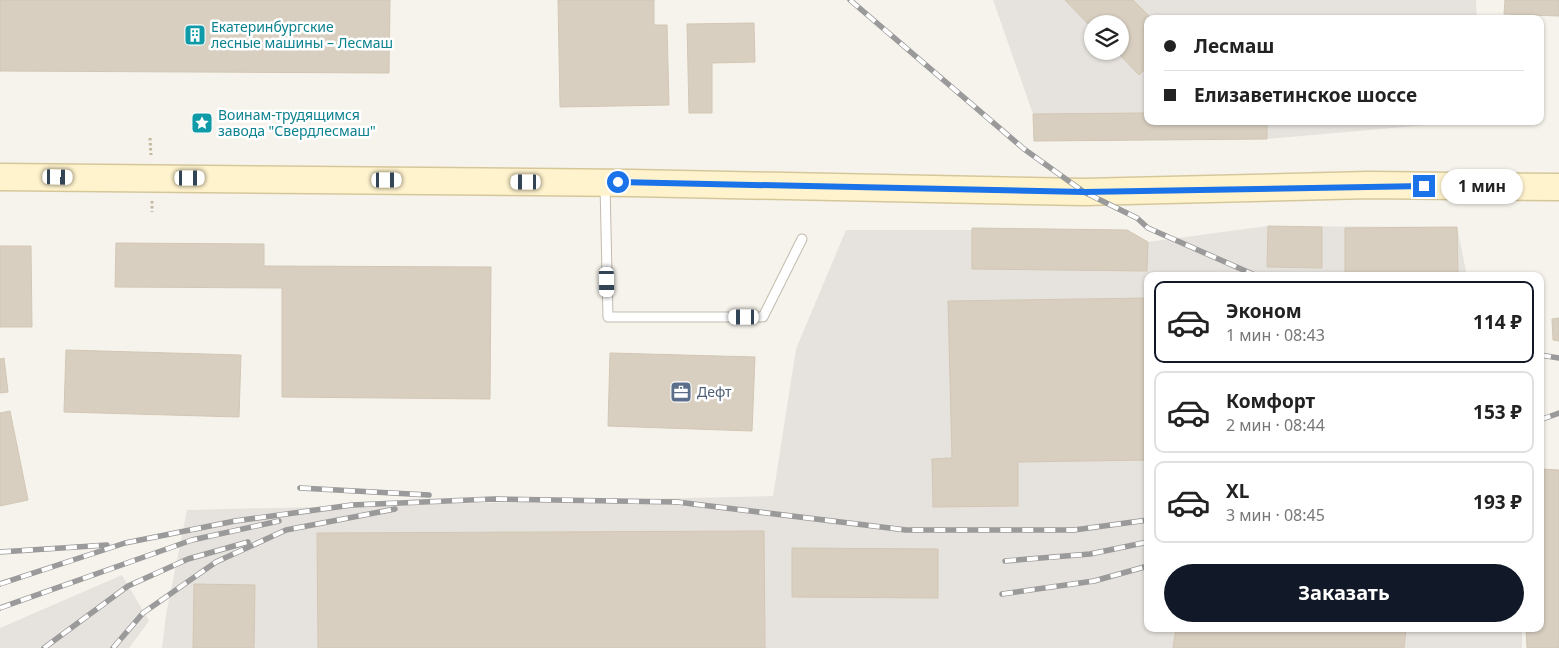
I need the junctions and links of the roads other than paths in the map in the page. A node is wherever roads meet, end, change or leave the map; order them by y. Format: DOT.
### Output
graph roads {
  1 [pos="0,177"];
  2 [pos="605,182"];
  3 [pos="1559,187"];
  4 [pos="802,239"];
  1 -- 2 [label="main road"];
  2 -- 3 [label="main road"];
  2 -- 4 [label="lane"];
}
